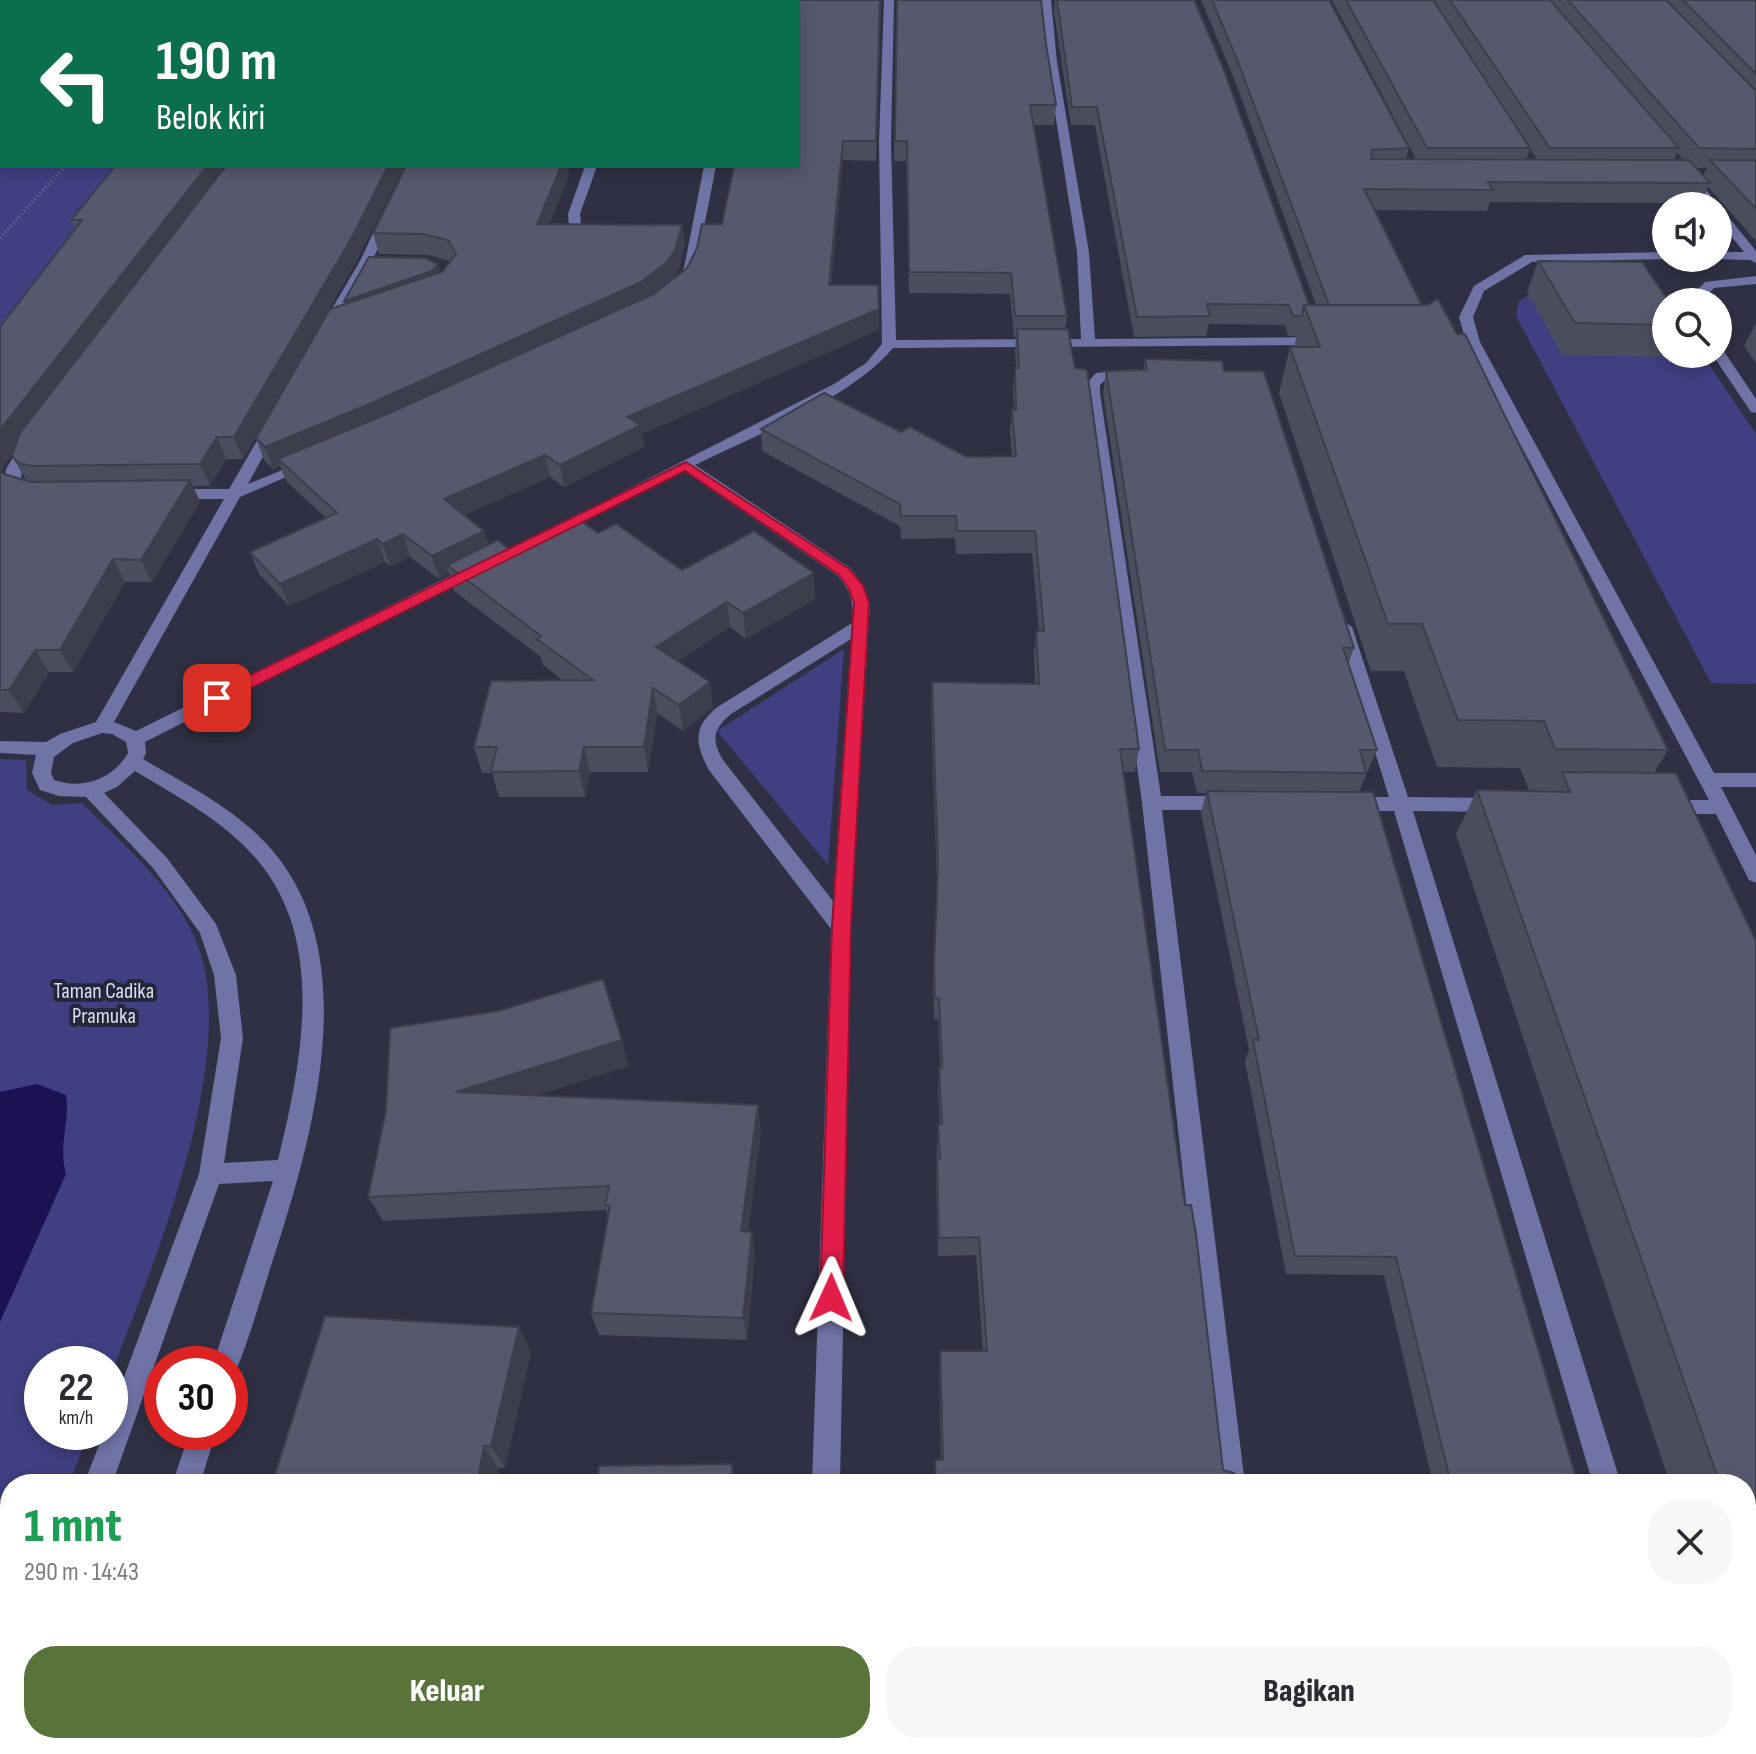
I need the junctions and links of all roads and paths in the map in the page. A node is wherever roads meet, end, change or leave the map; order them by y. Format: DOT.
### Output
graph roads {
  1 [pos="889,0"];
  2 [pos="1047,3"];
  3 [pos="1062,5"];
  4 [pos="63,168"];
  5 [pos="410,168"];
  6 [pos="590,168"];
  7 [pos="709,168"];
  8 [pos="1674,168"];
  9 [pos="1687,173"];
  10 [pos="1701,173"];
  11 [pos="1702,192"];
  12 [pos="1732,229"];
  13 [pos="619,233"];
  14 [pos="0,238"];
  15 [pos="1652,256"];
  16 [pos="1732,256"];
  17 [pos="1755,257"];
  18 [pos="1756,280"];
  19 [pos="1707,288"];
  20 [pos="670,297"];
  21 [pos="1314,327"];
  22 [pos="331,329"];
  23 [pos="1319,341"];
  24 [pos="1335,341"];
  25 [pos="1088,342"];
  26 [pos="889,344"];
  27 [pos="1728,368"];
  28 [pos="1159,374"];
  29 [pos="1756,409"];
  30 [pos="278,416"];
  31 [pos="41,428"];
  32 [pos="324,457"];
  33 [pos="686,466"];
  34 [pos="235,494"];
  35 [pos="156,495"];
  36 [pos="44,496"];
  37 [pos="545,536"];
  38 [pos="488,564"];
  39 [pos="1338,607"];
  40 [pos="861,625"];
  41 [pos="102,727"];
  42 [pos="0,747"];
  43 [pos="48,749"];
  44 [pos="134,750"];
  45 [pos="1708,780"];
  46 [pos="1756,780"];
  47 [pos="90,790"];
  48 [pos="1152,803"];
  49 [pos="1245,803"];
  50 [pos="1339,804"];
  51 [pos="1401,804"];
  52 [pos="1508,805"];
  53 [pos="1646,807"];
  54 [pos="1722,807"];
  55 [pos="1749,847"];
  56 [pos="1756,875"];
  57 [pos="841,927"];
  58 [pos="289,1170"];
  59 [pos="211,1174"];
  60 [pos="232,1346"];
  61 [pos="197,1450"];
  62 [pos="102,1474"];
  63 [pos="189,1474"];
  64 [pos="826,1474"];
  65 [pos="1230,1474"];
  66 [pos="1604,1474"];
  1 -- 26 [label="street"];
  2 -- 3 [label="street"];
  2 -- 25 [label="street"];
  4 -- 14 [label="path"];
  5 -- 22 [label="street"];
  6 -- 13 [label="street"];
  7 -- 20 [label="street"];
  8 -- 9 [label="street"];
  9 -- 10 [label="street"];
  9 -- 11 [label="street"];
  12 -- 17 [label="street"];
  15 -- 45 [label="street"];
  16 -- 17 [label="street"];
  18 -- 19 [label="street"];
  21 -- 23 [label="street"];
  23 -- 24 [label="street"];
  23 -- 25 [label="street"];
  25 -- 26 [label="street"];
  26 -- 33 [label="street"];
  27 -- 29 [label="street"];
  28 -- 48 [label="street"];
  30 -- 34 [label="street"];
  31 -- 36 [label="street"];
  32 -- 34 [label="street"];
  33 -- 37 [label="street"];
  33 -- 40 [label="street"];
  34 -- 35 [label="street"];
  34 -- 41 [label="street"];
  38 -- 44 [label="street"];
  39 -- 51 [label="street"];
  40 -- 57 [label="street"];
  40 -- 57 [label="street"];
  41 -- 43 [label="street"];
  41 -- 44 [label="street"];
  42 -- 43 [label="street"];
  43 -- 47 [label="street"];
  44 -- 47 [label="street"];
  44 -- 58 [label="street"];
  45 -- 46 [label="street"];
  45 -- 54 [label="street"];
  47 -- 59 [label="street"];
  48 -- 49 [label="street"];
  48 -- 65 [label="street"];
  50 -- 51 [label="street"];
  51 -- 52 [label="street"];
  51 -- 66 [label="street"];
  53 -- 54 [label="street"];
  54 -- 55 [label="street"];
  55 -- 56 [label="street"];
  57 -- 64 [label="street"];
  58 -- 59 [label="street"];
  58 -- 60 [label="street"];
  59 -- 62 [label="street"];
  61 -- 63 [label="street"];
}
